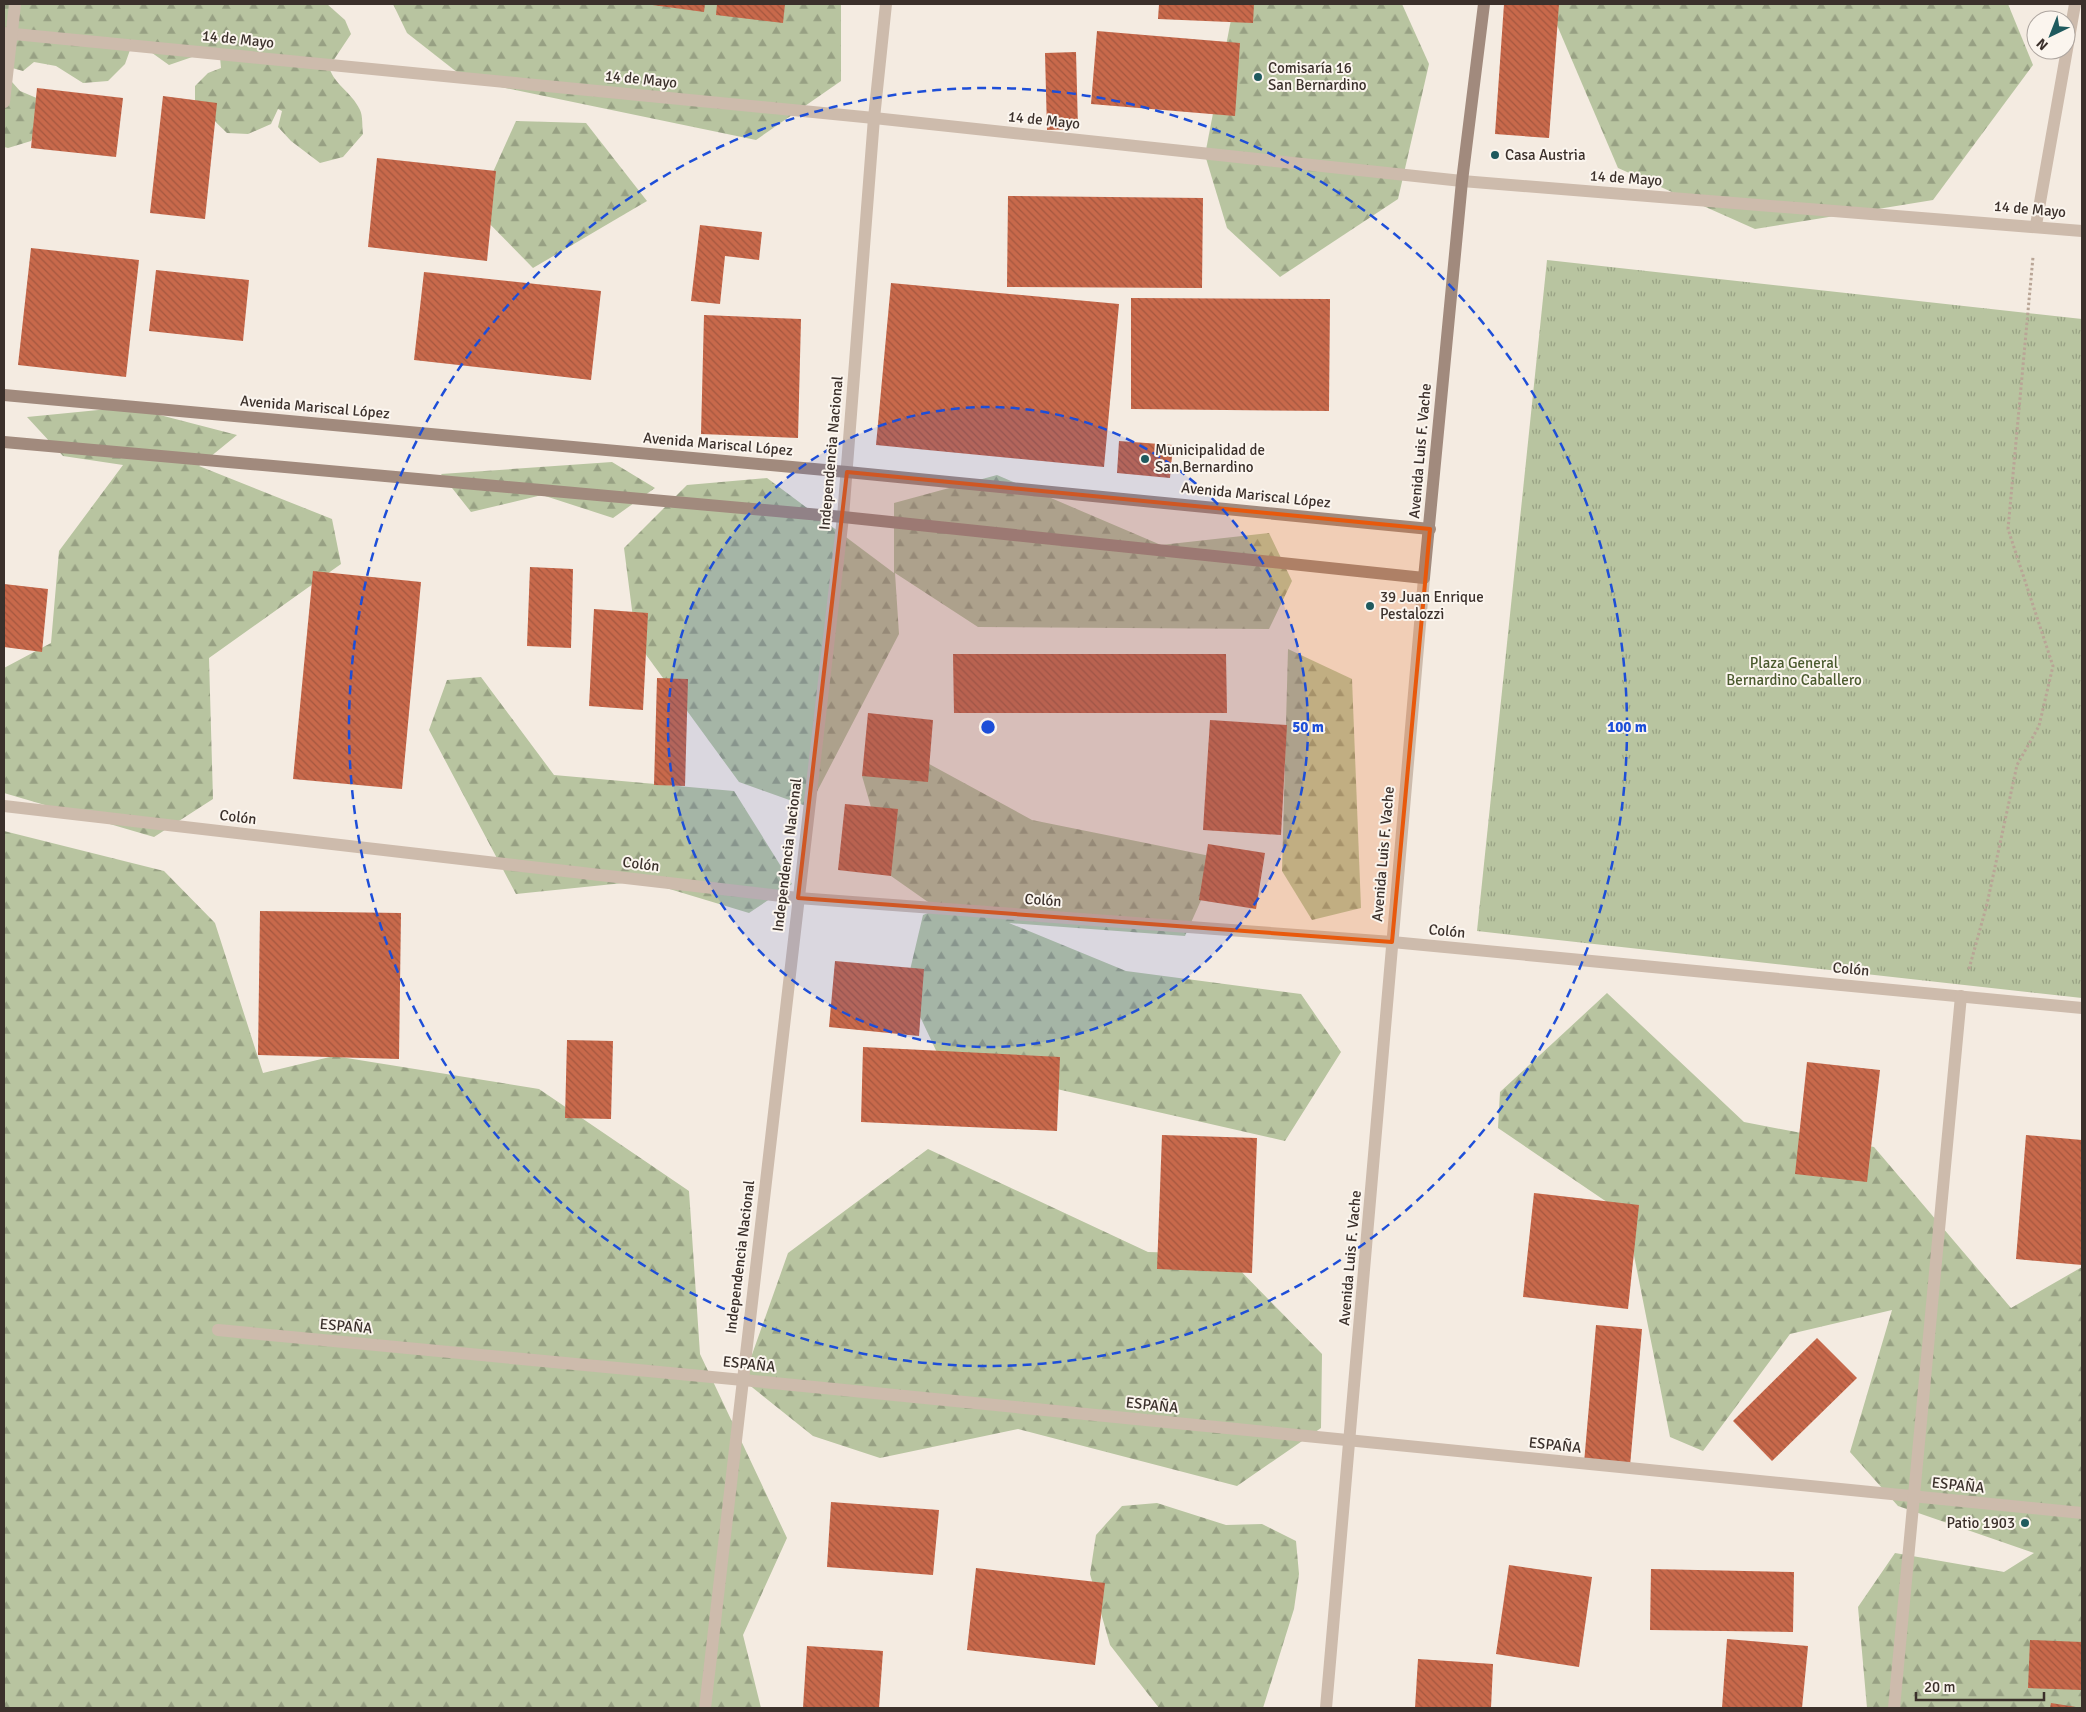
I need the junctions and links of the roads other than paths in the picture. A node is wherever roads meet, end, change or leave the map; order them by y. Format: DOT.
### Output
graph roads {
  1 [pos="15,4"];
  2 [pos="886,4"];
  3 [pos="1484,4"];
  4 [pos="2075,4"];
  5 [pos="8,33"];
  6 [pos="4,102"];
  7 [pos="874,118"];
  8 [pos="1462,181"];
  9 [pos="2036,225"];
  10 [pos="2082,231"];
  11 [pos="4,395"];
  12 [pos="4,442"];
  13 [pos="847,472"];
  14 [pos="843,518"];
  15 [pos="1430,529"];
  16 [pos="1424,578"];
  17 [pos="4,806"];
  18 [pos="798,898"];
  19 [pos="1392,942"];
  20 [pos="1961,996"];
  21 [pos="2082,1008"];
  22 [pos="218,1330"];
  23 [pos="742,1380"];
  24 [pos="1351,1442"];
  25 [pos="1914,1497"];
  26 [pos="2082,1513"];
  27 [pos="705,1708"];
  28 [pos="1326,1708"];
  29 [pos="1894,1708"];
  1 -- 5 [label="street"];
  2 -- 7 [label="street, Independencia Nacional"];
  3 -- 8 [label="street, Avenida Luis F. Vache"];
  4 -- 9 [label="street"];
  5 -- 6 [label="street"];
  5 -- 7 [label="street, 14 de Mayo"];
  7 -- 8 [label="street, 14 de Mayo"];
  7 -- 13 [label="street, Independencia Nacional"];
  8 -- 9 [label="street, 14 de Mayo"];
  8 -- 15 [label="street, Avenida Luis F. Vache"];
  9 -- 10 [label="street, 14 de Mayo"];
  11 -- 13 [label="street, Avenida Mariscal López"];
  12 -- 14 [label="street"];
  13 -- 14 [label="street, Independencia Nacional"];
  13 -- 15 [label="street, Avenida Mariscal López"];
  14 -- 16 [label="street"];
  14 -- 18 [label="street, Independencia Nacional"];
  15 -- 16 [label="street, Avenida Luis F. Vache"];
  16 -- 19 [label="street, Avenida Luis F. Vache"];
  17 -- 18 [label="street, Colón"];
  18 -- 19 [label="street, Colón"];
  18 -- 23 [label="street, Independencia Nacional"];
  19 -- 20 [label="street, Colón"];
  19 -- 24 [label="street, Avenida Luis F. Vache"];
  20 -- 21 [label="street, Colón"];
  20 -- 25 [label="street"];
  22 -- 23 [label="street, ESPAÑA"];
  23 -- 24 [label="street, ESPAÑA"];
  23 -- 27 [label="street, Independencia Nacional"];
  24 -- 25 [label="street, ESPAÑA"];
  24 -- 28 [label="street, Avenida Luis F. Vache"];
  25 -- 26 [label="street, ESPAÑA"];
  25 -- 29 [label="street"];
}
